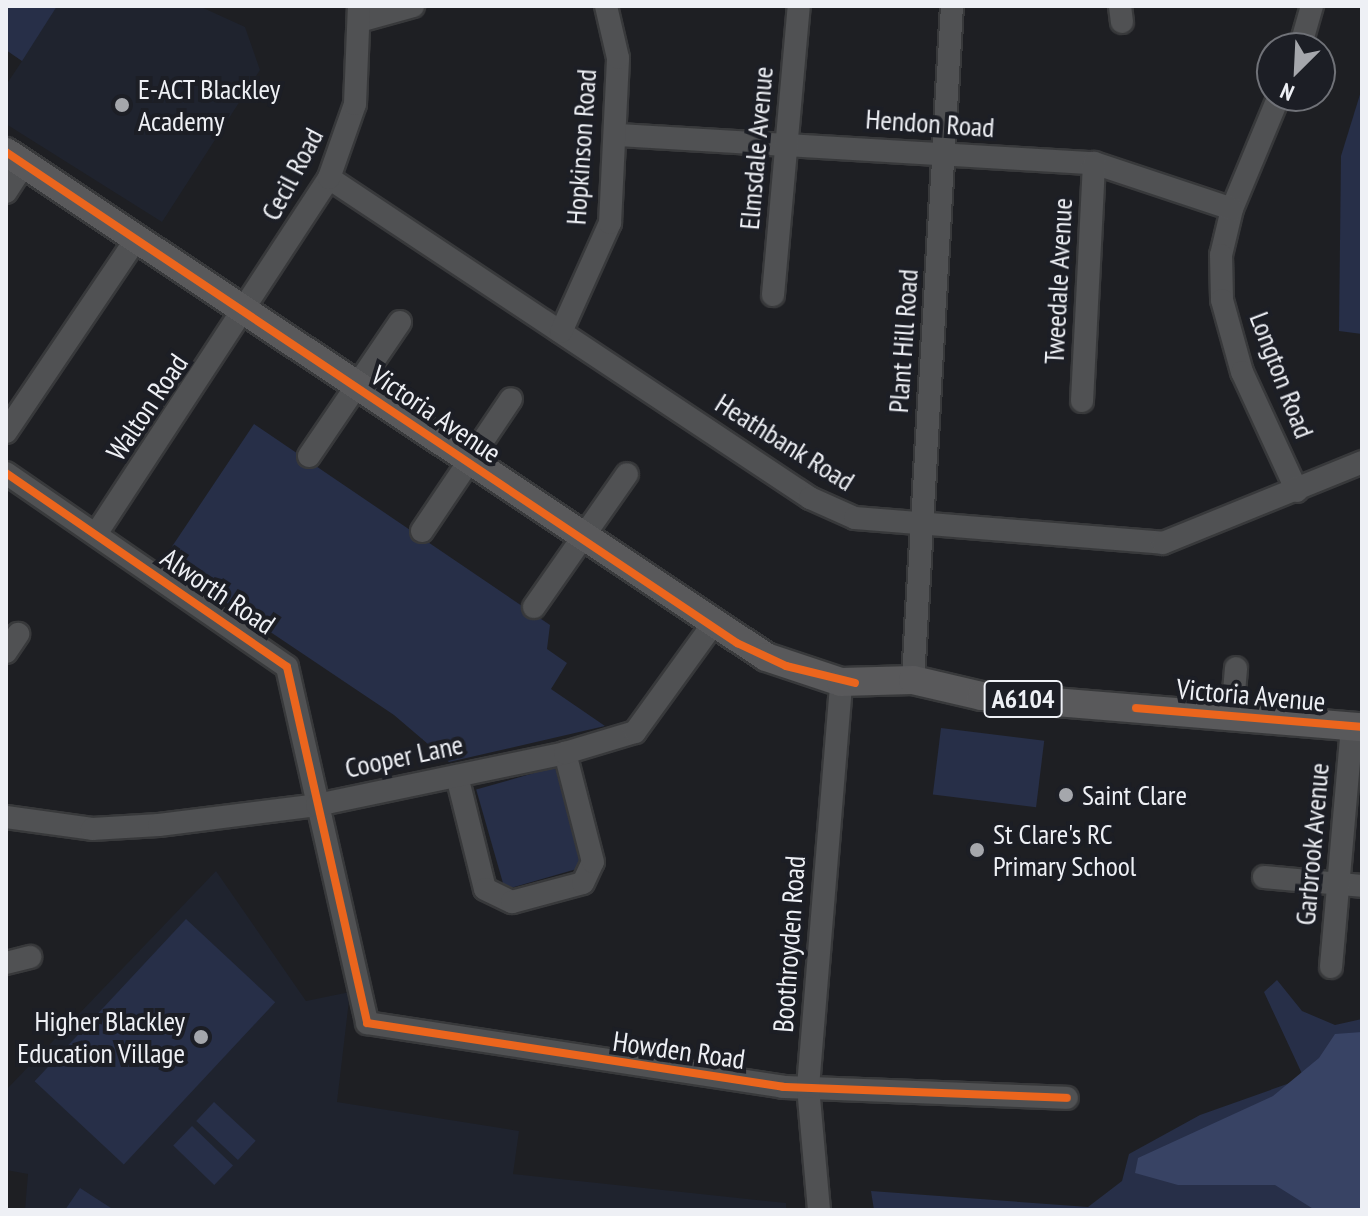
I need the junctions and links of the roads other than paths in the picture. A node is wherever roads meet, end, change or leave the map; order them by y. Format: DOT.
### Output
graph roads {
  1 [pos="413,6"];
  2 [pos="606,6"];
  3 [pos="799,6"];
  4 [pos="952,6"];
  5 [pos="1312,6"];
  6 [pos="361,13"];
  7 [pos="1305,32"];
  8 [pos="1272,112"];
  9 [pos="617,135"];
  10 [pos="786,143"];
  11 [pos="945,155"];
  12 [pos="15,158"];
  13 [pos="1094,163"];
  14 [pos="329,178"];
  15 [pos="6,192"];
  16 [pos="1232,209"];
  17 [pos="136,239"];
  18 [pos="773,295"];
  19 [pos="246,312"];
  20 [pos="400,322"];
  21 [pos="561,332"];
  22 [pos="358,387"];
  23 [pos="511,399"];
  24 [pos="1082,401"];
  25 [pos="6,432"];
  26 [pos="309,456"];
  27 [pos="468,462"];
  28 [pos="1362,462"];
  29 [pos="6,473"];
  30 [pos="627,474"];
  31 [pos="1297,491"];
  32 [pos="922,524"];
  33 [pos="422,531"];
  34 [pos="96,534"];
  35 [pos="582,539"];
  36 [pos="534,607"];
  37 [pos="711,627"];
  38 [pos="1236,668"];
  39 [pos="913,680"];
  40 [pos="841,682"];
  41 [pos="1232,716"];
  42 [pos="1357,726"];
  43 [pos="565,753"];
  44 [pos="457,776"];
  45 [pos="317,805"];
  46 [pos="6,817"];
  47 [pos="1264,877"];
  48 [pos="1338,884"];
  49 [pos="1362,886"];
  50 [pos="30,957"];
  51 [pos="6,963"];
  52 [pos="1331,967"];
  53 [pos="808,1087"];
  54 [pos="1067,1098"];
  55 [pos="819,1210"];
  1 -- 6 [label="street"];
  2 -- 9 [label="street, Hopkinson Road"];
  3 -- 10 [label="street, Elmsdale Avenue"];
  4 -- 11 [label="street, Plant Hill Road"];
  5 -- 7 [label="street"];
  6 -- 14 [label="street, Cecil Road"];
  8 -- 16 [label="street, Longton Road"];
  9 -- 10 [label="street, Hendon Road"];
  9 -- 21 [label="street, Hopkinson Road"];
  10 -- 11 [label="street, Hendon Road"];
  10 -- 18 [label="street, Elmsdale Avenue"];
  11 -- 13 [label="street, Hendon Road"];
  11 -- 32 [label="street, Plant Hill Road"];
  12 -- 15 [label="street"];
  12 -- 17 [label="main road, Victoria Avenue / A6104"];
  13 -- 16 [label="street, Hendon Road"];
  13 -- 24 [label="street, Tweedale Avenue"];
  14 -- 19 [label="street, Cecil Road"];
  14 -- 21 [label="street, Heathbank Road"];
  16 -- 31 [label="street, Longton Road"];
  17 -- 19 [label="main road, Victoria Avenue / A6104"];
  17 -- 25 [label="street"];
  19 -- 22 [label="main road, Victoria Avenue / A6104"];
  19 -- 34 [label="street, Walton Road"];
  20 -- 22 [label="street"];
  21 -- 32 [label="street, Heathbank Road"];
  22 -- 26 [label="street"];
  22 -- 27 [label="main road, Victoria Avenue / A6104"];
  23 -- 27 [label="street"];
  27 -- 33 [label="street"];
  27 -- 35 [label="main road, Victoria Avenue / A6104"];
  28 -- 31 [label="street, Heathbank Road"];
  29 -- 34 [label="street, Alworth Road"];
  30 -- 35 [label="street"];
  31 -- 32 [label="street, Heathbank Road"];
  32 -- 39 [label="street, Plant Hill Road"];
  34 -- 45 [label="street, Alworth Road"];
  35 -- 36 [label="street"];
  35 -- 37 [label="main road, Victoria Avenue / A6104"];
  37 -- 40 [label="main road, Victoria Avenue / A6104"];
  37 -- 43 [label="street, Cooper Lane"];
  38 -- 41 [label="street"];
  39 -- 40 [label="main road, Victoria Avenue / A6104"];
  39 -- 41 [label="main road, Victoria Avenue / A6104"];
  40 -- 53 [label="street, Boothroyden Road"];
  41 -- 42 [label="main road, Victoria Avenue / A6104"];
  42 -- 48 [label="street, Garbrook Avenue"];
  43 -- 44 [label="street, Cooper Lane"];
  43 -- 44 [label="street"];
  44 -- 45 [label="street, Cooper Lane"];
  45 -- 46 [label="street, Cooper Lane"];
  45 -- 53 [label="street, Howden Road"];
  47 -- 48 [label="street"];
  48 -- 49 [label="street"];
  48 -- 52 [label="street, Garbrook Avenue"];
  50 -- 51 [label="street"];
  53 -- 54 [label="street, Howden Road"];
  53 -- 55 [label="street, Boothroyden Road"];
}
